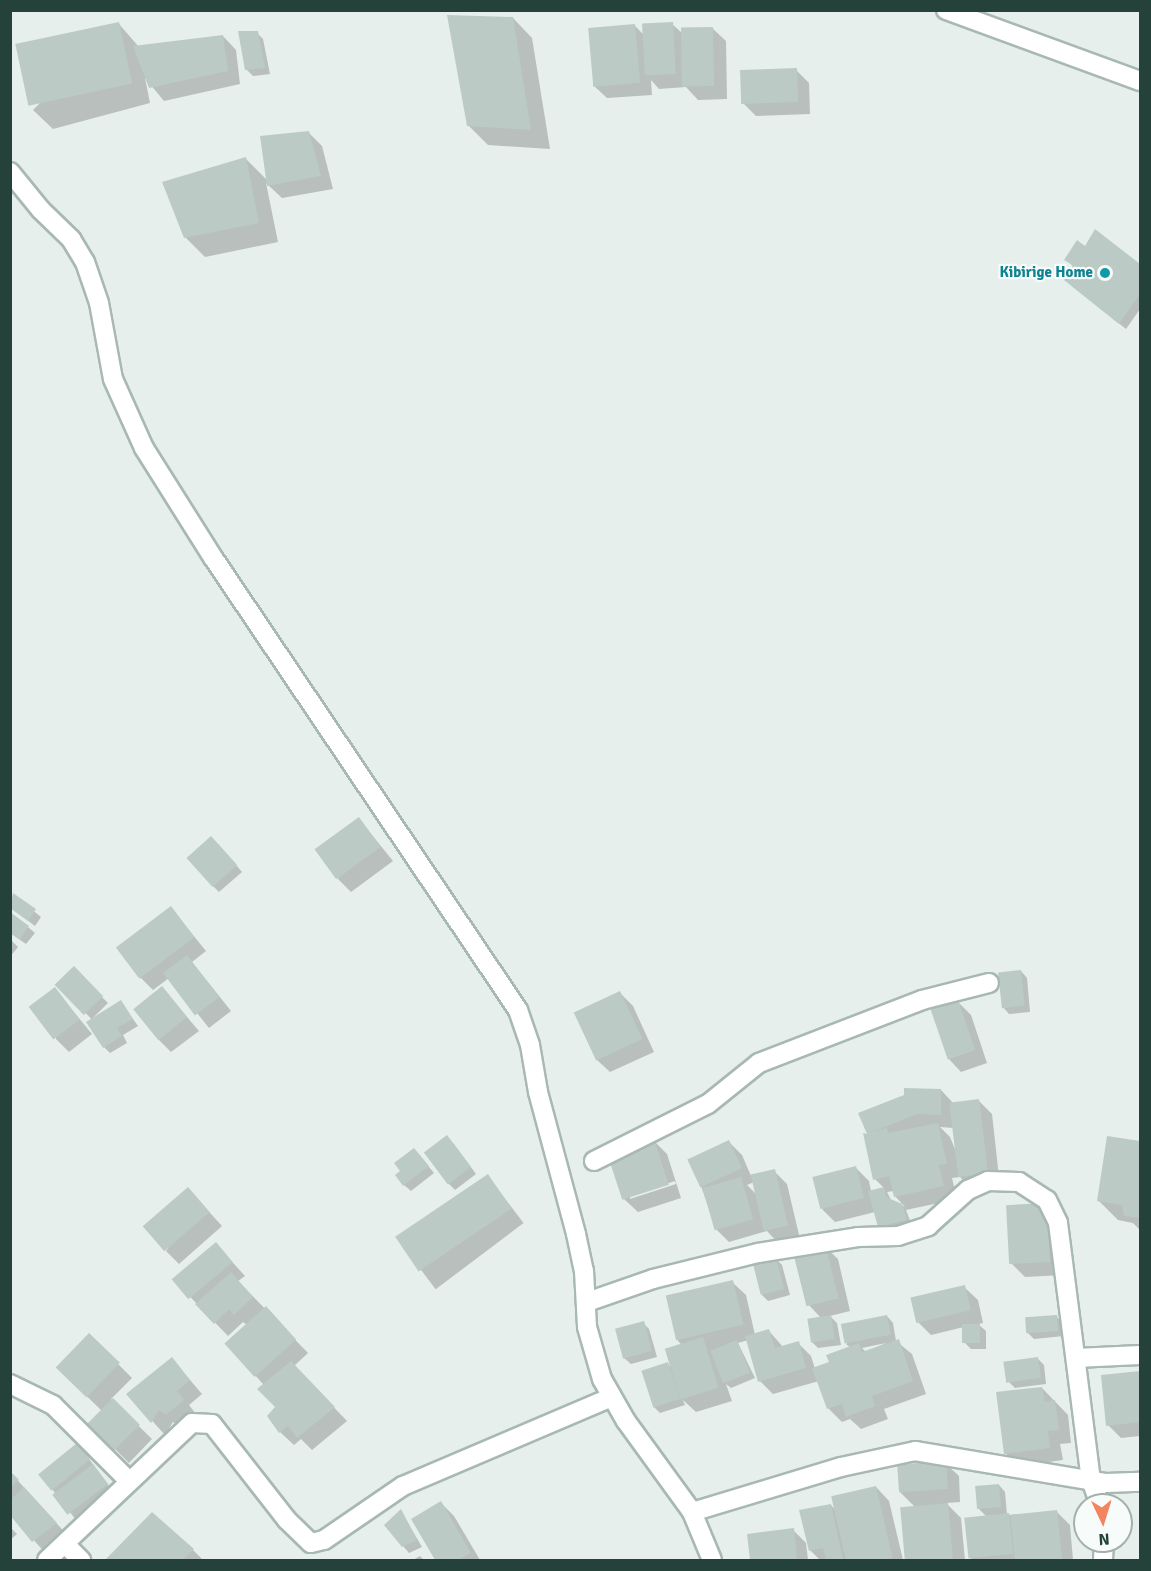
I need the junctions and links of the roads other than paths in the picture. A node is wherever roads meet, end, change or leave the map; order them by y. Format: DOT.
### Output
graph roads {
  1 [pos="946,10"];
  2 [pos="1140,81"];
  3 [pos="10,172"];
  4 [pos="989,983"];
  5 [pos="594,1161"];
  6 [pos="586,1302"];
  7 [pos="1140,1355"];
  8 [pos="1076,1358"];
  9 [pos="10,1384"];
  10 [pos="612,1397"];
  11 [pos="1090,1480"];
  12 [pos="129,1481"];
  13 [pos="1140,1482"];
  14 [pos="1095,1493"];
  15 [pos="692,1512"];
  16 [pos="65,1544"];
  17 [pos="47,1560"];
  18 [pos="81,1560"];
  19 [pos="712,1560"];
  1 -- 2 [label="street"];
  3 -- 6 [label="street"];
  4 -- 5 [label="street"];
  6 -- 8 [label="street"];
  6 -- 10 [label="street"];
  7 -- 8 [label="street"];
  8 -- 11 [label="street"];
  9 -- 12 [label="street"];
  10 -- 12 [label="street"];
  10 -- 15 [label="street"];
  11 -- 13 [label="street"];
  11 -- 14 [label="street"];
  11 -- 15 [label="street"];
  12 -- 16 [label="street"];
  15 -- 19 [label="street"];
  16 -- 17 [label="street"];
  16 -- 18 [label="street"];
}
